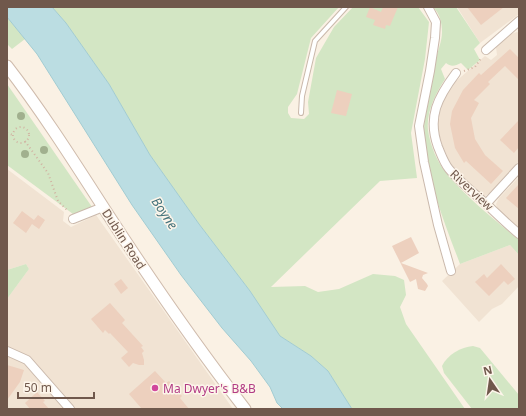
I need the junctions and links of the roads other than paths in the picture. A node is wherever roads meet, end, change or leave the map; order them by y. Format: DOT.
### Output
graph roads {
  1 [pos="346,7"];
  2 [pos="428,7"];
  3 [pos="519,21"];
  4 [pos="486,50"];
  5 [pos="7,66"];
  6 [pos="456,73"];
  7 [pos="301,113"];
  8 [pos="519,168"];
  9 [pos="486,204"];
  10 [pos="103,207"];
  11 [pos="73,219"];
  12 [pos="519,234"];
  13 [pos="451,272"];
  14 [pos="7,351"];
  15 [pos="70,409"];
  16 [pos="245,409"];
  1 -- 7 [label="lane"];
  2 -- 13 [label="street"];
  3 -- 4 [label="street"];
  5 -- 10 [label="main road, Dublin Road"];
  6 -- 9 [label="street, Riverview"];
  8 -- 9 [label="street"];
  9 -- 12 [label="street, Riverview"];
  10 -- 11 [label="street"];
  10 -- 16 [label="main road, Dublin Road"];
  14 -- 15 [label="street"];
}
